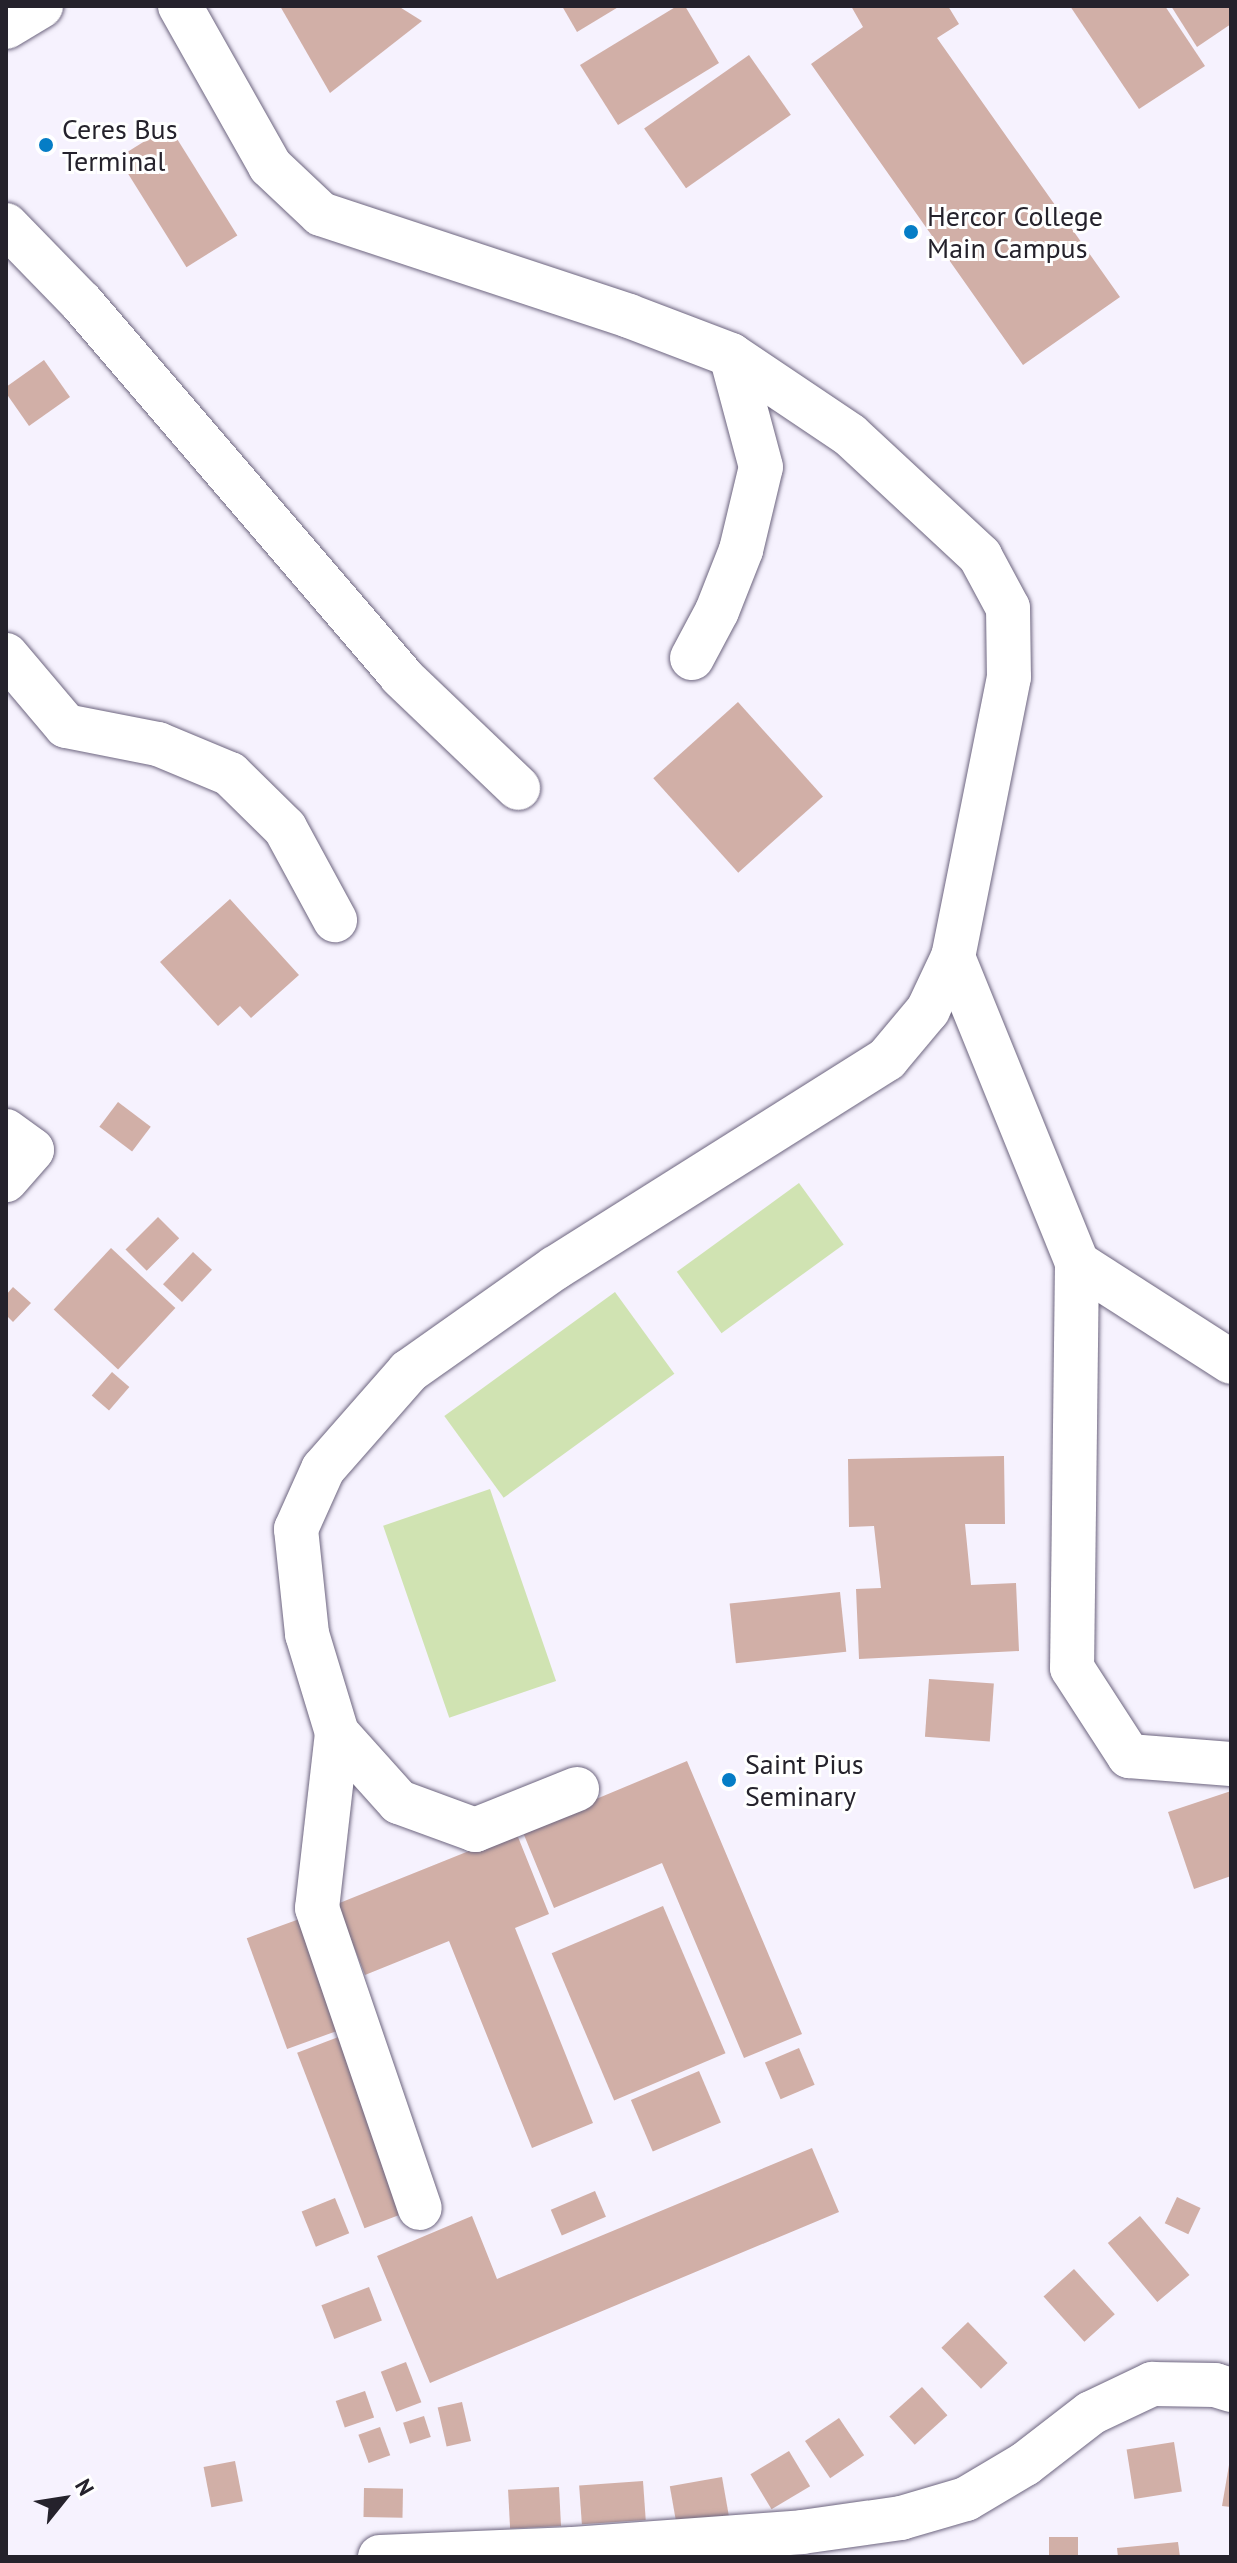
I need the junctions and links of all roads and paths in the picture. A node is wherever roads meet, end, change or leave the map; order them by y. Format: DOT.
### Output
graph roads {
  1 [pos="41,6"];
  2 [pos="180,6"];
  3 [pos="6,27"];
  4 [pos="6,225"];
  5 [pos="731,355"];
  6 [pos="6,655"];
  7 [pos="692,658"];
  8 [pos="518,788"];
  9 [pos="335,920"];
  10 [pos="953,957"];
  11 [pos="6,1131"];
  12 [pos="6,1180"];
  13 [pos="1077,1263"];
  14 [pos="1231,1362"];
  15 [pos="337,1733"];
  16 [pos="1231,1764"];
  17 [pos="577,1789"];
  18 [pos="420,2208"];
  19 [pos="1231,2390"];
  20 [pos="380,2557"];
  1 -- 3 [label="main road"];
  2 -- 5 [label="main road"];
  4 -- 8 [label="main road"];
  5 -- 7 [label="main road"];
  5 -- 10 [label="main road"];
  6 -- 9 [label="main road"];
  10 -- 13 [label="main road"];
  10 -- 15 [label="main road"];
  11 -- 12 [label="main road"];
  13 -- 14 [label="main road"];
  13 -- 16 [label="main road"];
  15 -- 17 [label="main road"];
  15 -- 18 [label="main road"];
  19 -- 20 [label="main road"];
}
